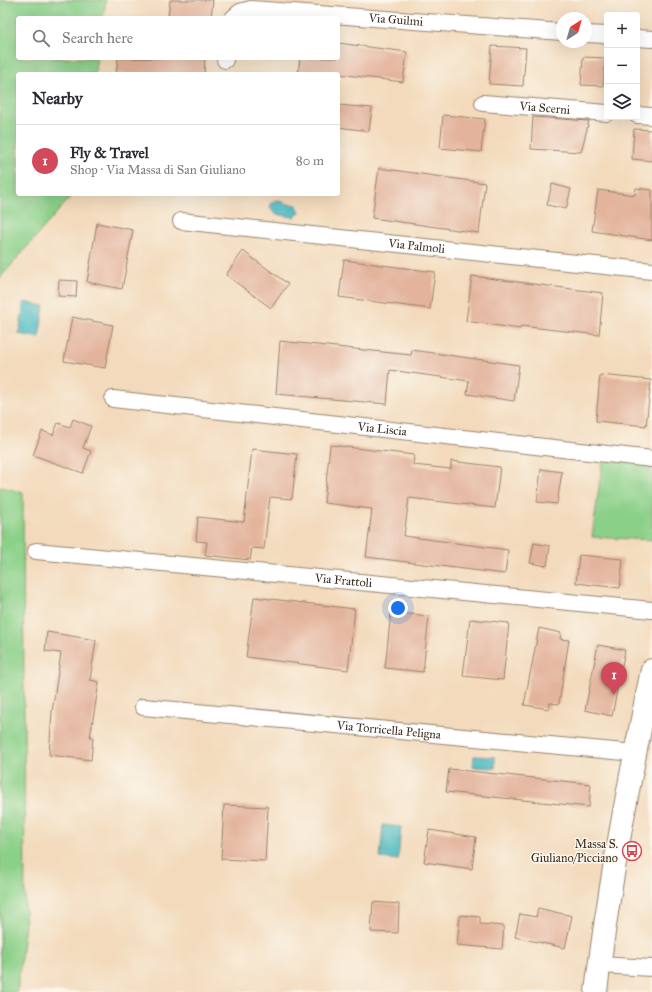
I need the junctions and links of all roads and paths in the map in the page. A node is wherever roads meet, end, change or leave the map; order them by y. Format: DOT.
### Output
graph roads {
  1 [pos="235,16"];
  2 [pos="556,32"];
  3 [pos="592,34"];
  4 [pos="604,35"];
  5 [pos="640,38"];
  6 [pos="652,39"];
  7 [pos="483,104"];
  8 [pos="604,112"];
  9 [pos="640,115"];
  10 [pos="652,116"];
  11 [pos="181,221"];
  12 [pos="652,271"];
  13 [pos="113,399"];
  14 [pos="652,459"];
  15 [pos="36,551"];
  16 [pos="652,610"];
  17 [pos="652,670"];
  18 [pos="143,707"];
  19 [pos="648,714"];
  20 [pos="635,753"];
  21 [pos="599,965"];
  22 [pos="652,968"];
  23 [pos="596,992"];
  1 -- 2 [label="street, Via Guilmi"];
  3 -- 4 [label="street"];
  5 -- 6 [label="street"];
  7 -- 8 [label="street, Via Scerni"];
  9 -- 10 [label="street"];
  11 -- 12 [label="street, Via Palmoli"];
  13 -- 14 [label="street, Via Liscia"];
  15 -- 16 [label="street, Via Frattoli"];
  17 -- 19 [label="street"];
  18 -- 20 [label="street, Via Torricella Peligna"];
  19 -- 20 [label="street"];
  20 -- 21 [label="street"];
  21 -- 22 [label="street"];
  21 -- 23 [label="street"];
}
